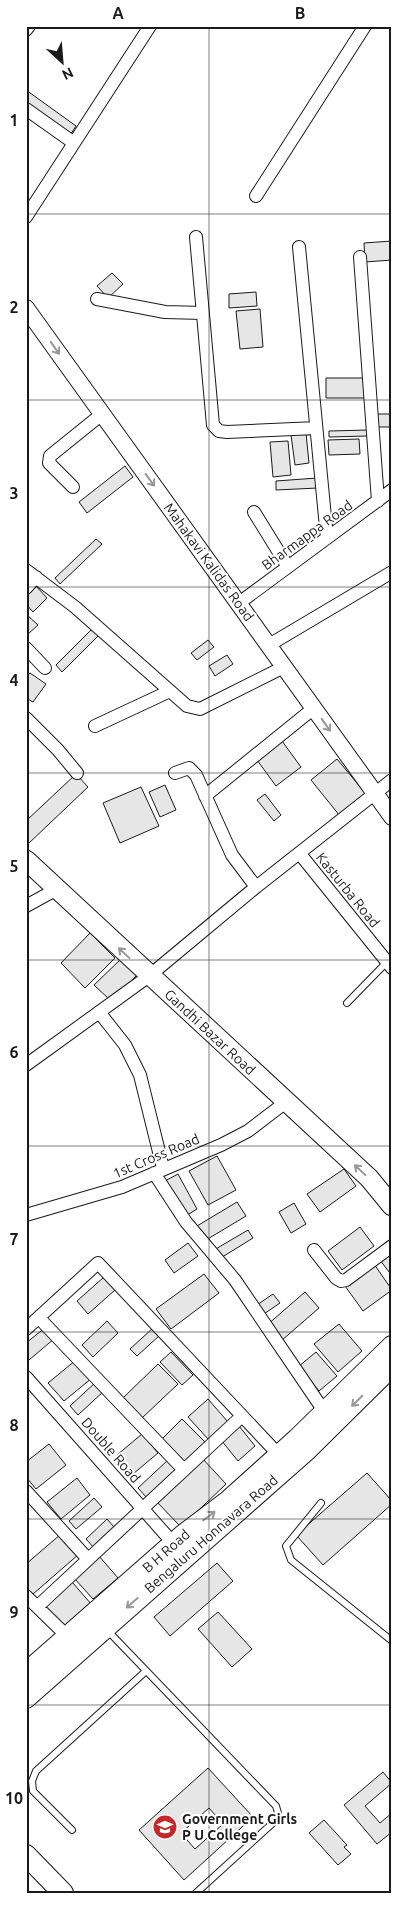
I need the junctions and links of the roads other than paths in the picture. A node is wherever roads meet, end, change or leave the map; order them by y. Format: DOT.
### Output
graph roads {
  1 [pos="29,26"];
  2 [pos="150,26"];
  3 [pos="364,26"];
  4 [pos="26,30"];
  5 [pos="26,109"];
  6 [pos="74,142"];
  7 [pos="256,196"];
  8 [pos="26,218"];
  9 [pos="196,237"];
  10 [pos="299,247"];
  11 [pos="360,257"];
  12 [pos="97,299"];
  13 [pos="26,308"];
  14 [pos="203,313"];
  15 [pos="102,414"];
  16 [pos="316,428"];
  17 [pos="73,487"];
  18 [pos="392,490"];
  19 [pos="378,501"];
  20 [pos="254,512"];
  21 [pos="327,538"];
  22 [pos="288,567"];
  23 [pos="392,572"];
  24 [pos="31,574"];
  25 [pos="26,588"];
  26 [pos="239,603"];
  27 [pos="269,646"];
  28 [pos="26,648"];
  29 [pos="284,667"];
  30 [pos="45,668"];
  31 [pos="170,691"];
  32 [pos="314,708"];
  33 [pos="26,718"];
  34 [pos="95,726"];
  35 [pos="77,773"];
  36 [pos="176,773"];
  37 [pos="392,780"];
  38 [pos="374,793"];
  39 [pos="205,796"];
  40 [pos="392,816"];
  41 [pos="300,854"];
  42 [pos="26,860"];
  43 [pos="256,887"];
  44 [pos="57,890"];
  45 [pos="26,906"];
  46 [pos="389,965"];
  47 [pos="149,976"];
  48 [pos="347,1003"];
  49 [pos="99,1012"];
  50 [pos="26,1065"];
  51 [pos="286,1102"];
  52 [pos="159,1171"];
  53 [pos="392,1206"];
  54 [pos="26,1215"];
  55 [pos="392,1246"];
  56 [pos="314,1250"];
  57 [pos="39,1318"];
  58 [pos="26,1329"];
  59 [pos="392,1346"];
  60 [pos="392,1366"];
  61 [pos="26,1377"];
  62 [pos="324,1411"];
  63 [pos="242,1416"];
  64 [pos="279,1455"];
  65 [pos="184,1470"];
  66 [pos="26,1491"];
  67 [pos="321,1503"];
  68 [pos="142,1509"];
  69 [pos="173,1544"];
  70 [pos="87,1558"];
  71 [pos="26,1596"];
  72 [pos="37,1607"];
  73 [pos="105,1627"];
  74 [pos="68,1636"];
  75 [pos="392,1641"];
  76 [pos="146,1671"];
  77 [pos="26,1673"];
  78 [pos="26,1698"];
  79 [pos="72,1830"];
  80 [pos="26,1855"];
  81 [pos="63,1893"];
  82 [pos="196,1893"];
  1 -- 4 [label="street"];
  2 -- 6 [label="street"];
  3 -- 7 [label="street"];
  5 -- 6 [label="street"];
  6 -- 8 [label="street"];
  9 -- 14 [label="street"];
  10 -- 16 [label="street"];
  11 -- 19 [label="street"];
  12 -- 14 [label="street"];
  13 -- 15 [label="street, Mahakavi Kalidas Road, one-way"];
  14 -- 16 [label="street"];
  15 -- 17 [label="street"];
  15 -- 26 [label="street, Mahakavi Kalidas Road, one-way"];
  16 -- 21 [label="street"];
  18 -- 19 [label="street, Bharmappa Road"];
  19 -- 21 [label="street, Bharmappa Road"];
  20 -- 22 [label="street"];
  21 -- 22 [label="street, Bharmappa Road"];
  22 -- 26 [label="street, Bharmappa Road"];
  23 -- 27 [label="street"];
  24 -- 25 [label="street"];
  24 -- 31 [label="street"];
  26 -- 27 [label="street, Mahakavi Kalidas Road"];
  27 -- 29 [label="street, Mahakavi Kalidas Road"];
  28 -- 30 [label="street"];
  29 -- 31 [label="street"];
  29 -- 32 [label="street, Mahakavi Kalidas Road"];
  31 -- 34 [label="street"];
  32 -- 38 [label="street, Mahakavi Kalidas Road, one-way"];
  32 -- 39 [label="street"];
  33 -- 35 [label="street"];
  36 -- 39 [label="street"];
  37 -- 38 [label="street"];
  38 -- 40 [label="street, Mahakavi Kalidas Road"];
  38 -- 41 [label="street"];
  39 -- 43 [label="street"];
  41 -- 43 [label="street"];
  41 -- 46 [label="street, Kasturba Road"];
  42 -- 44 [label="main road, Gandhi Bazar Road"];
  43 -- 47 [label="street"];
  44 -- 45 [label="street"];
  47 -- 44 [label="main road, Gandhi Bazar Road, one-way"];
  46 -- 48 [label="lane"];
  47 -- 49 [label="street"];
  47 -- 51 [label="main road, Gandhi Bazar Road"];
  49 -- 50 [label="street"];
  49 -- 52 [label="street"];
  51 -- 52 [label="street, 1st Cross Road"];
  53 -- 51 [label="main road, Gandhi Bazar Road, one-way"];
  52 -- 54 [label="street, 1st Cross Road"];
  52 -- 62 [label="street"];
  55 -- 56 [label="street"];
  57 -- 58 [label="street"];
  57 -- 63 [label="street"];
  57 -- 65 [label="street"];
  59 -- 62 [label="main road, B H Road"];
  60 -- 73 [label="main road, Bengaluru Honnavara Road, one-way"];
  61 -- 68 [label="street, Double Road"];
  62 -- 64 [label="main road, B H Road"];
  63 -- 64 [label="street"];
  63 -- 65 [label="street"];
  69 -- 64 [label="main road, B H Road, one-way"];
  65 -- 68 [label="street"];
  66 -- 70 [label="street"];
  67 -- 75 [label="lane"];
  68 -- 69 [label="street, Double Road"];
  68 -- 70 [label="street"];
  69 -- 74 [label="main road, B H Road"];
  70 -- 72 [label="street"];
  71 -- 72 [label="street"];
  72 -- 74 [label="street"];
  73 -- 76 [label="lane"];
  73 -- 78 [label="main road, Bengaluru Honnavara Road"];
  74 -- 77 [label="main road, B H Road"];
  76 -- 79 [label="lane"];
  76 -- 82 [label="lane"];
  80 -- 81 [label="main road"];
}
